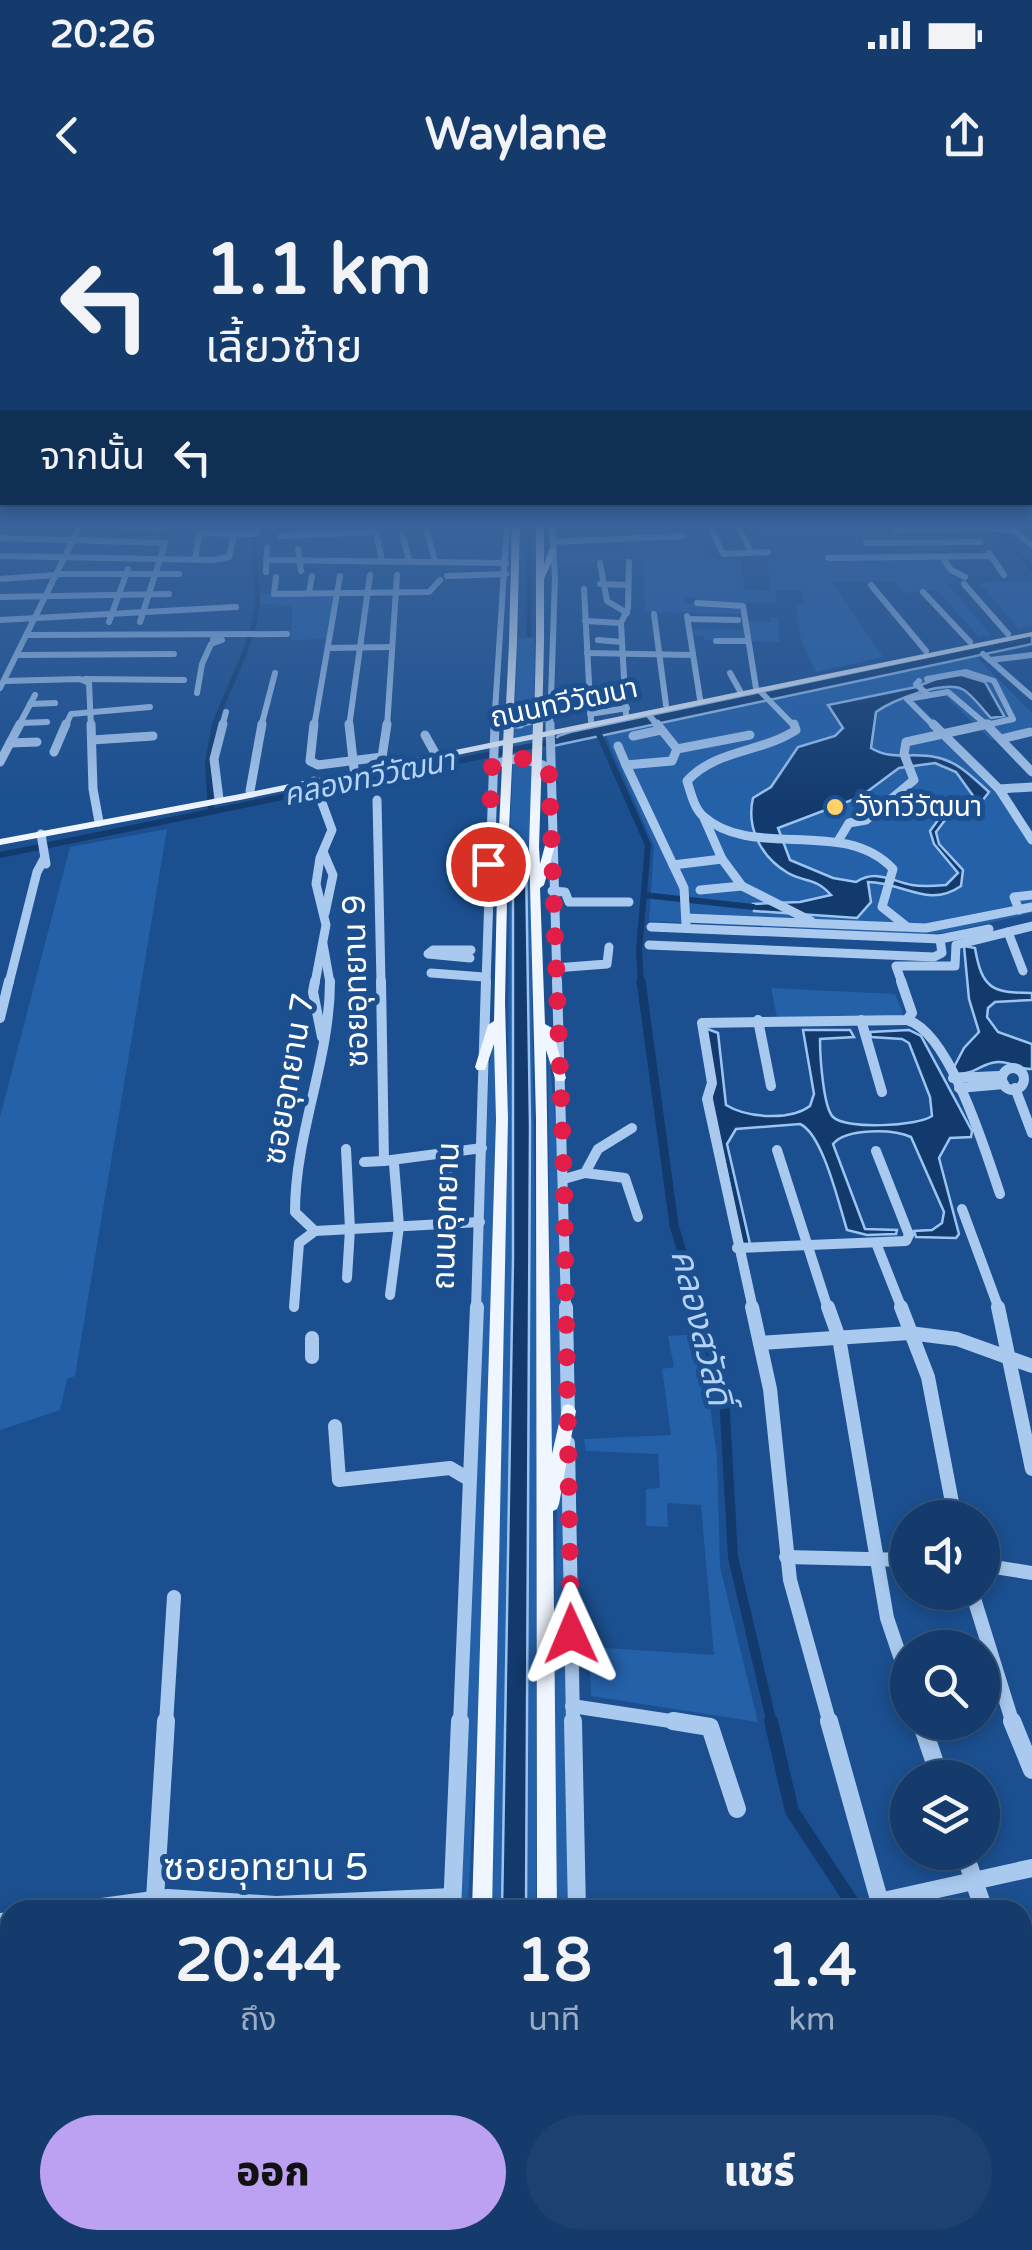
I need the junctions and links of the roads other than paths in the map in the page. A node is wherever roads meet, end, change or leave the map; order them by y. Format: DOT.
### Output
graph roads {
  1 [pos="35,620"];
  2 [pos="333,620"];
  3 [pos="364,620"];
  4 [pos="394,620"];
  5 [pos="502,620"];
  6 [pos="514,620"];
  7 [pos="540,620"];
  8 [pos="552,620"];
  9 [pos="624,620"];
  10 [pos="655,620"];
  11 [pos="688,620"];
  12 [pos="697,620"];
  13 [pos="738,620"];
  14 [pos="745,620"];
  15 [pos="899,620"];
  16 [pos="949,620"];
  17 [pos="996,620"];
  18 [pos="585,621"];
  19 [pos="622,624"];
  20 [pos="1032,632"];
  21 [pos="287,634"];
  22 [pos="1008,634"];
  23 [pos="26,635"];
  24 [pos="211,639"];
  25 [pos="598,640"];
  26 [pos="748,641"];
  27 [pos="622,642"];
  28 [pos="716,642"];
  29 [pos="970,642"];
  30 [pos="392,647"];
  31 [pos="328,648"];
  32 [pos="360,648"];
  33 [pos="926,651"];
  34 [pos="174,654"];
  35 [pos="587,654"];
  36 [pos="623,654"];
  37 [pos="658,654"];
  38 [pos="17,655"];
  39 [pos="693,655"];
  40 [pos="1028,655"];
  41 [pos="1032,664"];
  42 [pos="867,667"];
  43 [pos="274,672"];
  44 [pos="730,673"];
  45 [pos="84,680"];
  46 [pos="184,680"];
  47 [pos="2,685"];
  48 [pos="210,691"];
  49 [pos="740,691"];
  50 [pos="759,691"];
  51 [pos="927,694"];
  52 [pos="35,695"];
  53 [pos="1032,697"];
  54 [pos="700,699"];
  55 [pos="30,704"];
  56 [pos="56,704"];
  57 [pos="666,706"];
  58 [pos="150,707"];
  59 [pos="626,711"];
  60 [pos="90,712"];
  61 [pos="226,712"];
  62 [pos="647,713"];
  63 [pos="495,714"];
  64 [pos="590,718"];
  65 [pos="47,722"];
  66 [pos="20,723"];
  67 [pos="987,724"];
  68 [pos="550,727"];
  69 [pos="660,728"];
  70 [pos="1030,732"];
  71 [pos="425,734"];
  72 [pos="750,734"];
  73 [pos="942,734"];
  74 [pos="152,736"];
  75 [pos="633,736"];
  76 [pos="1002,738"];
  77 [pos="92,740"];
  78 [pos="37,742"];
  79 [pos="493,742"];
  80 [pos="10,743"];
  81 [pos="618,746"];
  82 [pos="677,750"];
  83 [pos="54,752"];
  84 [pos="435,753"];
  85 [pos="672,760"];
  86 [pos="0,762"];
  87 [pos="492,765"];
  88 [pos="352,766"];
  89 [pos="626,766"];
  90 [pos="549,772"];
  91 [pos="1032,772"];
  92 [pos="687,781"];
  93 [pos="315,784"];
  94 [pos="1032,787"];
  95 [pos="999,789"];
  96 [pos="250,791"];
  97 [pos="216,800"];
  98 [pos="378,800"];
  99 [pos="704,818"];
  100 [pos="99,822"];
  101 [pos="724,829"];
  102 [pos="710,833"];
  103 [pos="1032,840"];
  104 [pos="838,841"];
  105 [pos="0,842"];
  106 [pos="551,842"];
  107 [pos="43,846"];
  108 [pos="324,854"];
  109 [pos="722,860"];
  110 [pos="672,865"];
  111 [pos="742,886"];
  112 [pos="700,890"];
  113 [pos="552,891"];
  114 [pos="1032,895"];
  115 [pos="629,902"];
  116 [pos="534,904"];
  117 [pos="1032,907"];
  118 [pos="1019,910"];
  119 [pos="325,913"];
  120 [pos="686,918"];
  121 [pos="1032,918"];
  122 [pos="810,920"];
  123 [pos="888,921"];
  124 [pos="1032,926"];
  125 [pos="650,927"];
  126 [pos="1008,932"];
  127 [pos="478,936"];
  128 [pos="940,939"];
  129 [pos="323,944"];
  130 [pos="649,945"];
  131 [pos="609,946"];
  132 [pos="430,948"];
  133 [pos="471,954"];
  134 [pos="556,968"];
  135 [pos="1023,971"];
  136 [pos="431,974"];
  137 [pos="469,976"];
  138 [pos="484,977"];
  139 [pos="499,1002"];
  140 [pos="540,1014"];
  141 [pos="0,1018"];
  142 [pos="758,1020"];
  143 [pos="860,1020"];
  144 [pos="907,1020"];
  145 [pos="324,1041"];
  146 [pos="481,1067"];
  147 [pos="1028,1077"];
  148 [pos="560,1078"];
  149 [pos="956,1083"];
  150 [pos="1006,1083"];
  151 [pos="771,1086"];
  152 [pos="882,1092"];
  153 [pos="632,1128"];
  154 [pos="1032,1133"];
  155 [pos="482,1148"];
  156 [pos="346,1150"];
  157 [pos="777,1150"];
  158 [pos="876,1151"];
  159 [pos="448,1158"];
  160 [pos="364,1162"];
  161 [pos="390,1162"];
  162 [pos="585,1173"];
  163 [pos="564,1179"];
  164 [pos="1000,1194"];
  165 [pos="962,1209"];
  166 [pos="638,1218"];
  167 [pos="480,1222"];
  168 [pos="446,1225"];
  169 [pos="399,1226"];
  170 [pos="350,1229"];
  171 [pos="314,1230"];
  172 [pos="876,1244"];
  173 [pos="737,1248"];
  174 [pos="806,1248"];
  175 [pos="347,1278"];
  176 [pos="442,1286"];
  177 [pos="390,1295"];
  178 [pos="294,1307"];
  179 [pos="909,1332"];
  180 [pos="312,1338"];
  181 [pos="840,1338"];
  182 [pos="760,1343"];
  183 [pos="312,1357"];
  184 [pos="1010,1359"];
  185 [pos="1032,1366"];
  186 [pos="568,1411"];
  187 [pos="334,1426"];
  188 [pos="1032,1469"];
  189 [pos="467,1478"];
  190 [pos="953,1500"];
  191 [pos="545,1538"];
  192 [pos="786,1557"];
  193 [pos="876,1560"];
  194 [pos="890,1560"];
  195 [pos="1000,1567"];
  196 [pos="1032,1573"];
  197 [pos="174,1597"];
  198 [pos="977,1610"];
  199 [pos="891,1630"];
  200 [pos="572,1706"];
  201 [pos="1032,1770"];
  202 [pos="737,1809"];
  203 [pos="483,1864"];
  204 [pos="1032,1868"];
  205 [pos="970,1870"];
  206 [pos="973,1880"];
  207 [pos="155,1899"];
  208 [pos="148,1900"];
  209 [pos="175,1900"];
  210 [pos="452,1900"];
  211 [pos="474,1900"];
  212 [pos="482,1900"];
  213 [pos="546,1900"];
  214 [pos="576,1900"];
  215 [pos="878,1900"];
  216 [pos="901,1900"];
  217 [pos="980,1900"];
  1 -- 23 [label="street"];
  2 -- 31 [label="street"];
  3 -- 32 [label="street"];
  4 -- 30 [label="street"];
  5 -- 63 [label="street, ถนนอุทยาน"];
  6 -- 139 [label="main road, ถนนอุทยาน, bridge"];
  7 -- 116 [label="main road, bridge"];
  8 -- 68 [label="street"];
  9 -- 19 [label="street"];
  10 -- 37 [label="street"];
  11 -- 39 [label="street"];
  12 -- 13 [label="street"];
  14 -- 26 [label="street"];
  15 -- 33 [label="street"];
  16 -- 29 [label="street"];
  17 -- 22 [label="street"];
  18 -- 19 [label="street"];
  18 -- 35 [label="street"];
  19 -- 27 [label="street"];
  20 -- 22 [label="main road, ถนนทวีวัฒนา"];
  20 -- 42 [label="main road, ถนนทวีวัฒนา"];
  21 -- 24 [label="street"];
  22 -- 29 [label="main road, ถนนทวีวัฒนา"];
  23 -- 24 [label="street"];
  23 -- 38 [label="street"];
  24 -- 48 [label="street"];
  25 -- 27 [label="street"];
  26 -- 28 [label="street"];
  26 -- 50 [label="street"];
  27 -- 36 [label="street"];
  29 -- 33 [label="main road, ถนนทวีวัฒนา"];
  30 -- 32 [label="street"];
  30 -- 88 [label="street"];
  31 -- 32 [label="street"];
  31 -- 88 [label="street"];
  32 -- 88 [label="street"];
  33 -- 42 [label="main road, ถนนทวีวัฒนา"];
  34 -- 38 [label="street"];
  35 -- 36 [label="street"];
  35 -- 64 [label="street"];
  36 -- 37 [label="street"];
  36 -- 59 [label="street"];
  37 -- 39 [label="street"];
  37 -- 57 [label="street"];
  38 -- 47 [label="street"];
  39 -- 54 [label="street"];
  40 -- 41 [label="street"];
  40 -- 53 [label="street"];
  42 -- 50 [label="main road, ถนนทวีวัฒนา"];
  43 -- 96 [label="street"];
  44 -- 49 [label="street"];
  45 -- 46 [label="street"];
  45 -- 47 [label="street"];
  45 -- 60 [label="street"];
  49 -- 50 [label="main road, ถนนทวีวัฒนา"];
  49 -- 54 [label="main road, ถนนทวีวัฒนา"];
  50 -- 62 [label="main road, ถนนทวีวัฒนา"];
  50 -- 92 [label="street"];
  51 -- 67 [label="street"];
  51 -- 67 [label="street"];
  51 -- 73 [label="street"];
  52 -- 55 [label="street"];
  54 -- 57 [label="main road, ถนนทวีวัฒนา"];
  55 -- 56 [label="street"];
  55 -- 66 [label="street"];
  57 -- 62 [label="main road, ถนนทวีวัฒนา"];
  58 -- 60 [label="street"];
  59 -- 62 [label="main road, ถนนทวีวัฒนา"];
  59 -- 64 [label="main road, ถนนทวีวัฒนา"];
  60 -- 77 [label="street"];
  60 -- 83 [label="street"];
  61 -- 97 [label="street"];
  62 -- 68 [label="main road, ถนนทวีวัฒนา"];
  62 -- 69 [label="street"];
  63 -- 68 [label="street"];
  63 -- 79 [label="street, ถนนอุทยาน"];
  64 -- 68 [label="main road, ถนนทวีวัฒนา"];
  65 -- 66 [label="street"];
  66 -- 80 [label="street"];
  67 -- 73 [label="street"];
  67 -- 76 [label="street"];
  68 -- 79 [label="main road, ถนนทวีวัฒนา"];
  68 -- 79 [label="main road, ถนนทวีวัฒนา"];
  68 -- 90 [label="street"];
  69 -- 75 [label="street"];
  69 -- 82 [label="street"];
  70 -- 76 [label="street"];
  71 -- 84 [label="street"];
  72 -- 82 [label="street"];
  73 -- 95 [label="street"];
  73 -- 104 [label="street"];
  74 -- 77 [label="street"];
  76 -- 91 [label="street"];
  77 -- 100 [label="street"];
  78 -- 80 [label="street"];
  79 -- 84 [label="main road, ถนนทวีวัฒนา"];
  79 -- 87 [label="street, ถนนอุทยาน"];
  79 -- 93 [label="main road, ถนนทวีวัฒนา"];
  80 -- 86 [label="street"];
  81 -- 89 [label="street"];
  82 -- 85 [label="street"];
  84 -- 88 [label="main road, ถนนทวีวัฒนา"];
  85 -- 89 [label="street"];
  85 -- 92 [label="street"];
  87 -- 90 [label="street"];
  87 -- 127 [label="street, ถนนอุทยาน"];
  88 -- 96 [label="main road, ถนนทวีวัฒนา"];
  89 -- 110 [label="street"];
  90 -- 106 [label="street"];
  92 -- 99 [label="street"];
  93 -- 97 [label="main road, ถนนทวีวัฒนา"];
  93 -- 108 [label="street"];
  94 -- 95 [label="street"];
  95 -- 103 [label="street"];
  96 -- 97 [label="main road, ถนนทวีวัฒนา"];
  97 -- 100 [label="main road, ถนนทวีวัฒนา"];
  98 -- 161 [label="street, ซอยอุทยาน 9"];
  99 -- 101 [label="street"];
  99 -- 102 [label="street"];
  100 -- 107 [label="main road, ถนนทวีวัฒนา"];
  101 -- 102 [label="street"];
  101 -- 104 [label="street"];
  102 -- 109 [label="street"];
  104 -- 123 [label="street"];
  105 -- 107 [label="main road, ถนนทวีวัฒนา"];
  106 -- 113 [label="street"];
  106 -- 116 [label="main road"];
  107 -- 141 [label="street"];
  108 -- 119 [label="street"];
  108 -- 119 [label="street"];
  109 -- 110 [label="street"];
  109 -- 111 [label="street"];
  110 -- 120 [label="street"];
  111 -- 112 [label="street"];
  111 -- 122 [label="street"];
  113 -- 115 [label="street"];
  113 -- 134 [label="street"];
  114 -- 118 [label="street"];
  116 -- 140 [label="main road"];
  117 -- 118 [label="street"];
  118 -- 123 [label="street"];
  119 -- 129 [label="street"];
  120 -- 122 [label="street"];
  120 -- 125 [label="street"];
  120 -- 128 [label="street"];
  121 -- 128 [label="street"];
  122 -- 123 [label="street"];
  124 -- 126 [label="street"];
  126 -- 135 [label="street"];
  126 -- 144 [label="street"];
  127 -- 133 [label="street"];
  127 -- 138 [label="street, ถนนอุทยาน"];
  128 -- 130 [label="street"];
  129 -- 145 [label="street, ซอยอุทยาน 7"];
  129 -- 145 [label="street"];
  131 -- 134 [label="street"];
  132 -- 133 [label="street"];
  133 -- 137 [label="street"];
  134 -- 148 [label="street"];
  136 -- 137 [label="street"];
  137 -- 138 [label="street"];
  138 -- 146 [label="street, ถนนอุทยาน"];
  139 -- 146 [label="main road"];
  139 -- 203 [label="main road, ถนนอุทยาน"];
  140 -- 148 [label="main road"];
  140 -- 191 [label="main road"];
  142 -- 143 [label="street"];
  142 -- 151 [label="street"];
  142 -- 173 [label="street"];
  143 -- 144 [label="street"];
  143 -- 152 [label="street"];
  144 -- 149 [label="street"];
  145 -- 171 [label="street, ซอยอุทยาน 7"];
  146 -- 155 [label="street, ถนนอุทยาน"];
  147 -- 150 [label="street"];
  147 -- 150 [label="street"];
  148 -- 163 [label="street"];
  149 -- 150 [label="street"];
  149 -- 164 [label="street"];
  150 -- 154 [label="street"];
  153 -- 162 [label="street"];
  155 -- 161 [label="street"];
  155 -- 167 [label="street, ถนนอุทยาน"];
  156 -- 170 [label="street"];
  157 -- 174 [label="street"];
  158 -- 172 [label="street"];
  159 -- 168 [label="street"];
  160 -- 161 [label="street"];
  161 -- 169 [label="street, ซอยอุทยาน 9"];
  162 -- 163 [label="street"];
  162 -- 166 [label="street"];
  163 -- 186 [label="street"];
  165 -- 184 [label="street"];
  167 -- 168 [label="street"];
  167 -- 189 [label="street, ถนนอุทยาน"];
  168 -- 169 [label="street"];
  168 -- 176 [label="street"];
  169 -- 170 [label="street"];
  169 -- 177 [label="street, ซอยอุทยาน 9"];
  170 -- 171 [label="street"];
  170 -- 175 [label="street"];
  171 -- 178 [label="street"];
  172 -- 174 [label="street"];
  172 -- 179 [label="street"];
  173 -- 174 [label="street"];
  173 -- 182 [label="street"];
  174 -- 181 [label="street"];
  179 -- 181 [label="street"];
  179 -- 184 [label="street"];
  179 -- 190 [label="street"];
  180 -- 183 [label="street"];
  181 -- 182 [label="street"];
  181 -- 193 [label="street"];
  182 -- 192 [label="street"];
  184 -- 185 [label="street"];
  184 -- 188 [label="street"];
  186 -- 191 [label="main road"];
  186 -- 200 [label="street"];
  187 -- 189 [label="street"];
  189 -- 210 [label="street, ถนนอุทยาน"];
  191 -- 213 [label="main road"];
  192 -- 193 [label="street"];
  192 -- 215 [label="street"];
  193 -- 194 [label="street"];
  193 -- 199 [label="street"];
  195 -- 196 [label="street"];
  197 -- 207 [label="street"];
  198 -- 201 [label="street"];
  200 -- 202 [label="street"];
  200 -- 214 [label="street"];
  203 -- 211 [label="main road"];
  203 -- 212 [label="main road, ถนนอุทยาน"];
  204 -- 206 [label="street"];
  205 -- 206 [label="street"];
  206 -- 216 [label="street"];
  206 -- 217 [label="street"];
  207 -- 208 [label="street, ซอยอุทยาน 5"];
  207 -- 209 [label="street, ซอยอุทยาน 5"];
}
